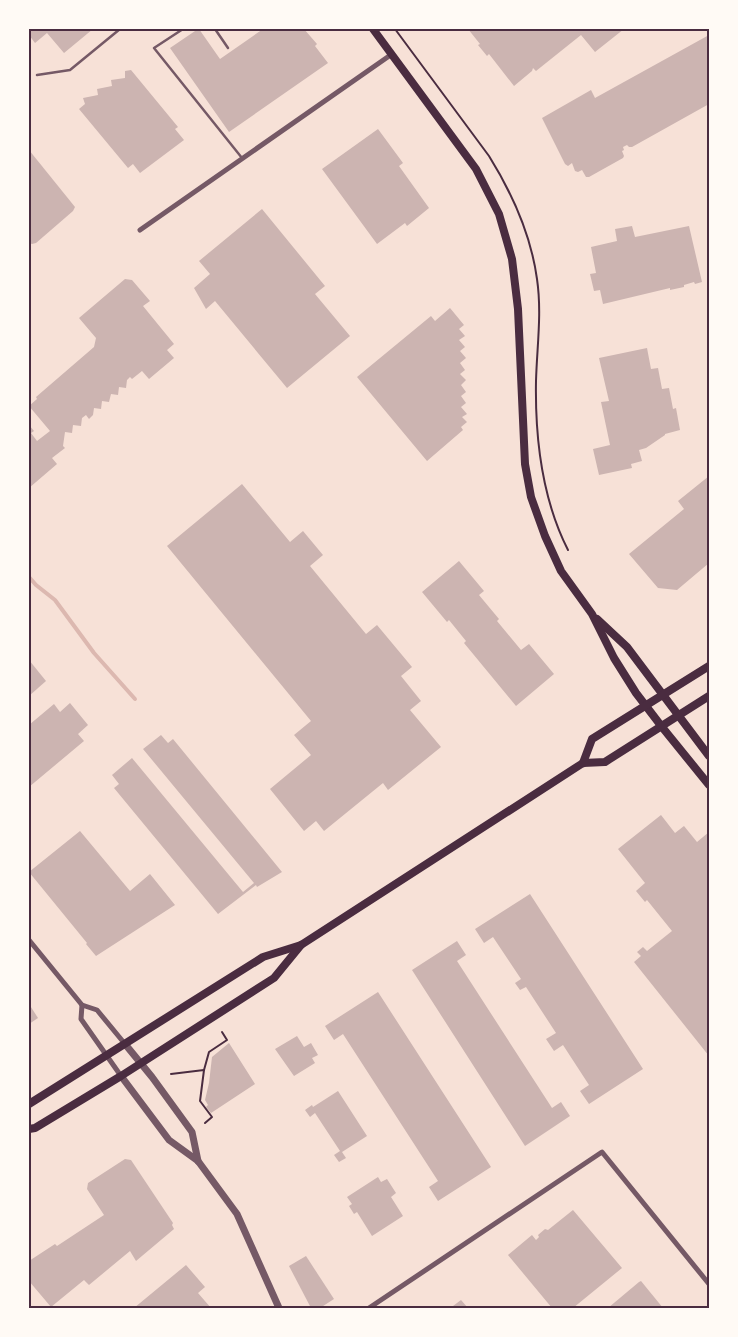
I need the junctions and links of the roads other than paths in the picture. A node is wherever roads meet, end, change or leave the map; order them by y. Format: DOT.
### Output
graph roads {
  1 [pos="120,29"];
  2 [pos="182,29"];
  3 [pos="215,29"];
  4 [pos="373,29"];
  5 [pos="228,48"];
  6 [pos="392,54"];
  7 [pos="37,75"];
  8 [pos="243,158"];
  9 [pos="140,230"];
  10 [pos="592,614"];
  11 [pos="709,666"];
  12 [pos="663,696"];
  13 [pos="709,696"];
  14 [pos="645,706"];
  15 [pos="678,716"];
  16 [pos="662,728"];
  17 [pos="709,756"];
  18 [pos="583,763"];
  19 [pos="709,785"];
  20 [pos="29,940"];
  21 [pos="301,945"];
  22 [pos="82,1005"];
  23 [pos="125,1044"];
  24 [pos="107,1055"];
  25 [pos="141,1063"];
  26 [pos="121,1076"];
  27 [pos="29,1104"];
  28 [pos="29,1129"];
  29 [pos="198,1161"];
  30 [pos="709,1284"];
  31 [pos="279,1308"];
  32 [pos="369,1308"];
  1 -- 7 [label="lane"];
  2 -- 8 [label="lane"];
  3 -- 5 [label="lane"];
  4 -- 6 [label="main road"];
  6 -- 8 [label="street"];
  6 -- 10 [label="main road"];
  8 -- 9 [label="street"];
  10 -- 12 [label="main road"];
  10 -- 14 [label="main road"];
  11 -- 12 [label="main road"];
  12 -- 14 [label="main road"];
  12 -- 15 [label="main road"];
  13 -- 15 [label="main road"];
  14 -- 16 [label="main road"];
  14 -- 18 [label="main road"];
  15 -- 16 [label="main road"];
  15 -- 17 [label="main road"];
  16 -- 18 [label="main road"];
  16 -- 19 [label="main road"];
  18 -- 21 [label="main road"];
  20 -- 22 [label="street"];
  21 -- 23 [label="main road"];
  21 -- 25 [label="main road"];
  22 -- 23 [label="street"];
  22 -- 24 [label="street"];
  23 -- 24 [label="main road"];
  23 -- 25 [label="street"];
  24 -- 26 [label="street"];
  24 -- 27 [label="main road"];
  25 -- 26 [label="main road"];
  25 -- 29 [label="street"];
  26 -- 28 [label="main road"];
  26 -- 29 [label="street"];
  29 -- 31 [label="street"];
  30 -- 32 [label="street"];
}
